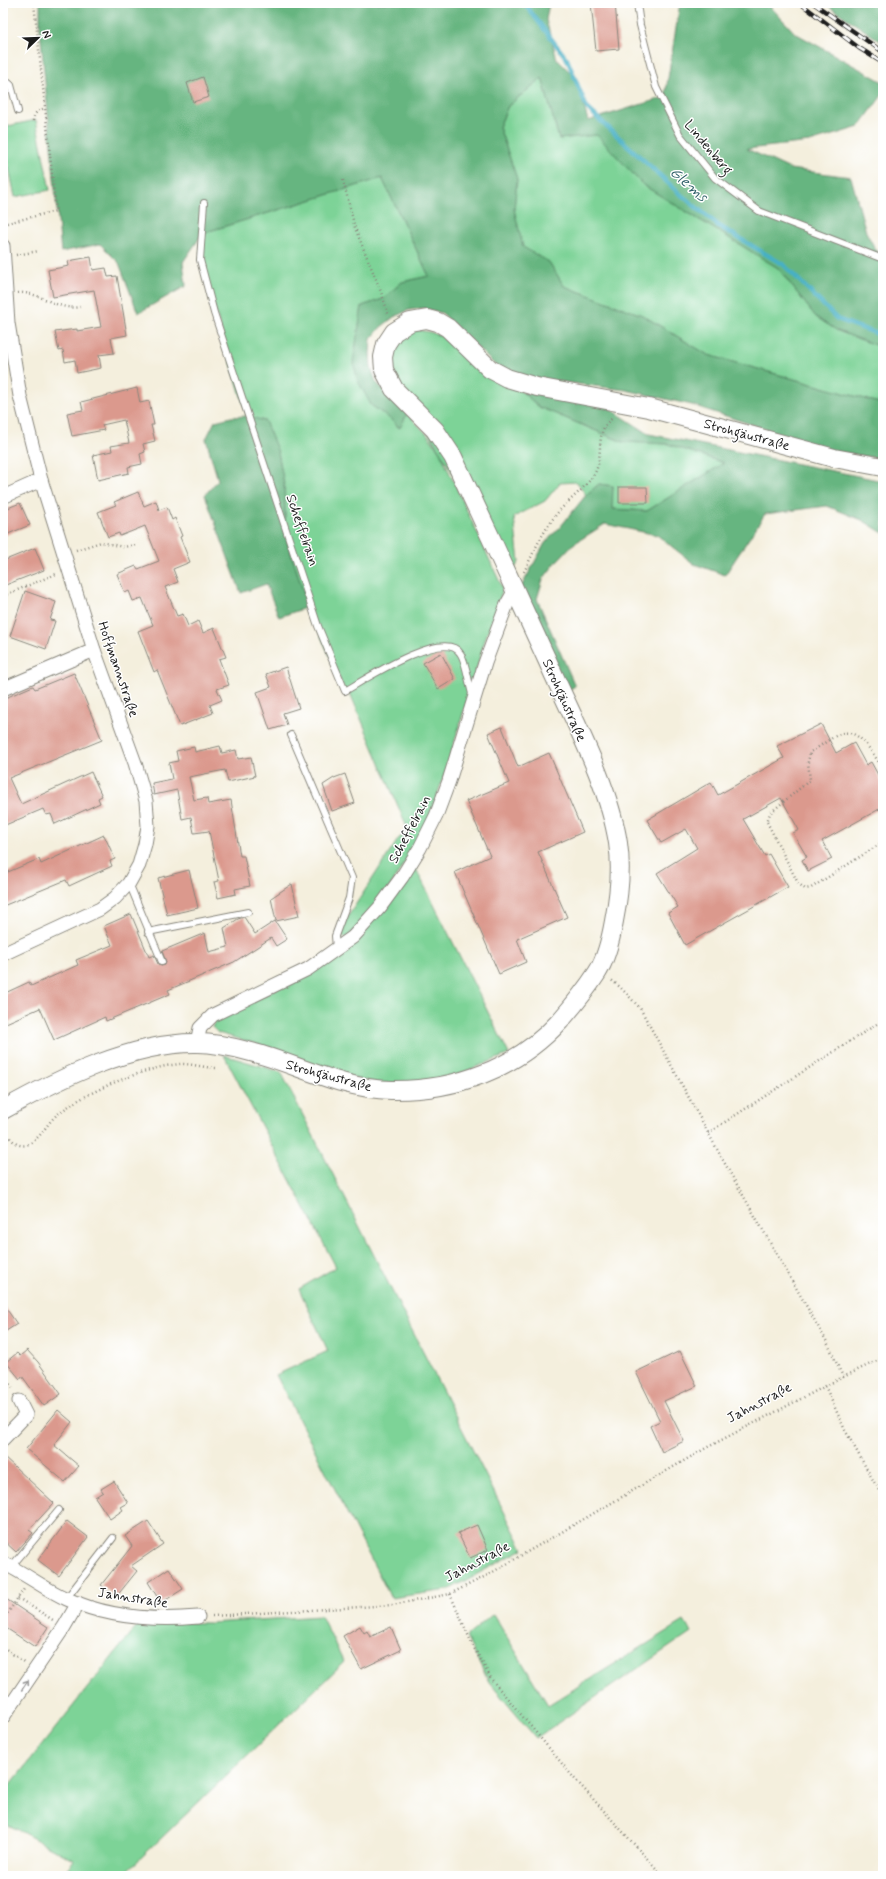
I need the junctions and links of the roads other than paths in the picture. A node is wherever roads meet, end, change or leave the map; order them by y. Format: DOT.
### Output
graph roads {
  1 [pos="637,3"];
  2 [pos="3,78"];
  3 [pos="18,111"];
  4 [pos="204,203"];
  5 [pos="3,246"];
  6 [pos="883,259"];
  7 [pos="5,323"];
  8 [pos="883,467"];
  9 [pos="41,480"];
  10 [pos="3,497"];
  11 [pos="515,590"];
  12 [pos="94,650"];
  13 [pos="3,689"];
  14 [pos="474,702"];
  15 [pos="291,735"];
  16 [pos="129,882"];
  17 [pos="248,912"];
  18 [pos="148,932"];
  19 [pos="336,950"];
  20 [pos="3,954"];
  21 [pos="162,962"];
  22 [pos="197,1043"];
  23 [pos="3,1110"];
  24 [pos="19,1401"];
  25 [pos="3,1439"];
  26 [pos="59,1510"];
  27 [pos="112,1538"];
  28 [pos="7,1565"];
  29 [pos="72,1601"];
  30 [pos="198,1617"];
  31 [pos="3,1717"];
  1 -- 6 [label="lane, Lindenberg"];
  2 -- 3 [label="lane"];
  4 -- 14 [label="lane, Scheffelrain"];
  5 -- 7 [label="street, Hoffmannstraße"];
  7 -- 9 [label="street, Hoffmannstraße"];
  8 -- 11 [label="main road, Strohgäustraße"];
  9 -- 10 [label="street"];
  9 -- 12 [label="street, Hoffmannstraße"];
  11 -- 14 [label="street, Scheffelrain"];
  11 -- 22 [label="main road, Strohgäustraße"];
  12 -- 13 [label="street"];
  12 -- 16 [label="street, Hoffmannstraße"];
  14 -- 19 [label="street, Scheffelrain"];
  15 -- 19 [label="lane"];
  16 -- 18 [label="lane"];
  16 -- 20 [label="street, Hoffmannstraße"];
  17 -- 18 [label="lane"];
  18 -- 21 [label="lane"];
  19 -- 22 [label="street, Scheffelrain"];
  22 -- 23 [label="main road, Strohgäustraße"];
  24 -- 25 [label="street"];
  26 -- 28 [label="lane"];
  27 -- 29 [label="lane"];
  28 -- 29 [label="street, Jahnstraße"];
  29 -- 30 [label="street, Jahnstraße"];
  31 -- 29 [label="street, Jahnstraße, one-way"];
}
